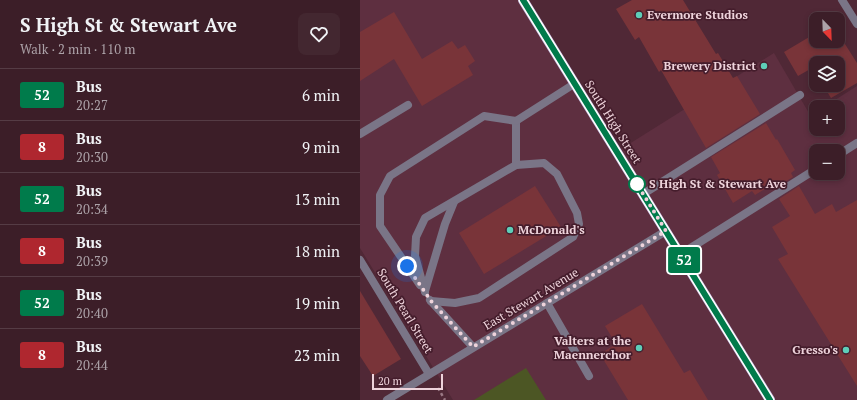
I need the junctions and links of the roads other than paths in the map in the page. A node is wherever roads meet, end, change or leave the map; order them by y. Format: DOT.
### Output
graph roads {
  1 [pos="524,0"];
  2 [pos="842,0"];
  3 [pos="857,24"];
  4 [pos="574,84"];
  5 [pos="800,95"];
  6 [pos="408,105"];
  7 [pos="516,121"];
  8 [pos="360,134"];
  9 [pos="857,143"];
  10 [pos="845,151"];
  11 [pos="516,165"];
  12 [pos="809,173"];
  13 [pos="643,194"];
  14 [pos="454,202"];
  15 [pos="666,231"];
  16 [pos="681,254"];
  17 [pos="360,260"];
  18 [pos="425,292"];
  19 [pos="431,301"];
  20 [pos="547,303"];
  21 [pos="473,347"];
  22 [pos="430,374"];
  23 [pos="590,376"];
  24 [pos="387,400"];
  25 [pos="770,400"];
  1 -- 4 [label="main road, South High Street"];
  2 -- 3 [label="street"];
  4 -- 7 [label="street"];
  4 -- 13 [label="main road, South High Street"];
  5 -- 13 [label="street"];
  6 -- 8 [label="street"];
  7 -- 11 [label="street"];
  7 -- 18 [label="street"];
  9 -- 10 [label="street"];
  11 -- 14 [label="street"];
  11 -- 19 [label="street"];
  12 -- 16 [label="street"];
  13 -- 15 [label="main road, South High Street"];
  14 -- 18 [label="street"];
  14 -- 18 [label="street"];
  15 -- 16 [label="main road, South High Street"];
  15 -- 20 [label="street, East Stewart Avenue"];
  16 -- 25 [label="main road, South High Street"];
  17 -- 22 [label="street, South Pearl Street"];
  18 -- 19 [label="street"];
  19 -- 21 [label="street"];
  20 -- 21 [label="street, East Stewart Avenue"];
  20 -- 23 [label="street"];
  21 -- 22 [label="street, East Stewart Avenue"];
  22 -- 24 [label="street, East Stewart Avenue"];
}
